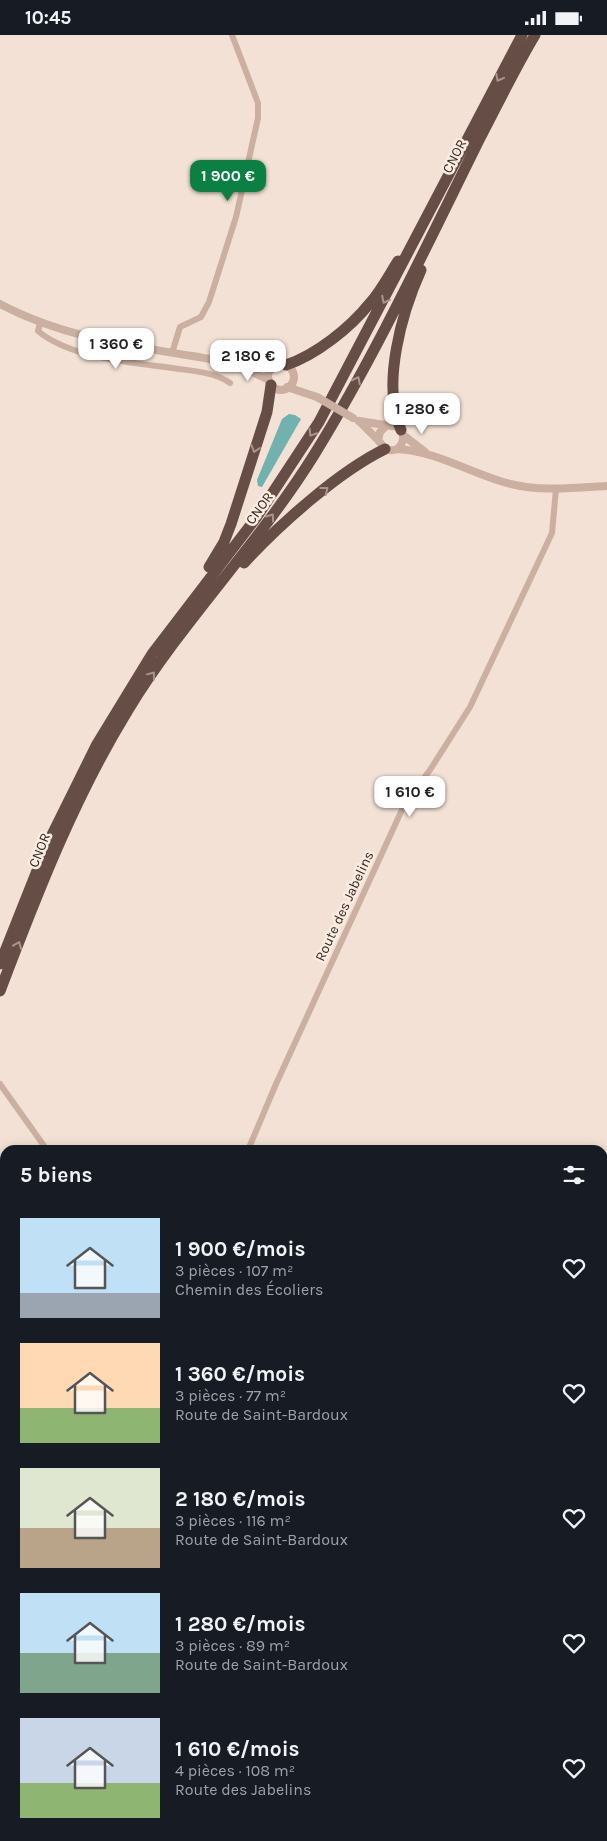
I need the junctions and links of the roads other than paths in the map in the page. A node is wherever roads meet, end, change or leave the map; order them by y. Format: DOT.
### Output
graph roads {
  1 [pos="232,35"];
  2 [pos="522,35"];
  3 [pos="535,35"];
  4 [pos="478,143"];
  5 [pos="435,202"];
  6 [pos="0,304"];
  7 [pos="40,323"];
  8 [pos="172,353"];
  9 [pos="237,365"];
  10 [pos="286,365"];
  11 [pos="272,367"];
  12 [pos="293,378"];
  13 [pos="230,383"];
  14 [pos="270,383"];
  15 [pos="287,387"];
  16 [pos="309,393"];
  17 [pos="356,419"];
  18 [pos="386,426"];
  19 [pos="402,433"];
  20 [pos="381,445"];
  21 [pos="397,449"];
  22 [pos="427,453"];
  23 [pos="607,486"];
  24 [pos="556,489"];
  25 [pos="190,622"];
  26 [pos="152,654"];
  27 [pos="0,964"];
  28 [pos="0,991"];
  29 [pos="0,1084"];
  30 [pos="43,1145"];
  31 [pos="250,1145"];
  1 -- 8 [label="street"];
  2 -- 5 [label="highway, CNOR, one-way"];
  3 -- 4 [label="highway, CNOR"];
  4 -- 19 [label="highway"];
  25 -- 4 [label="highway, CNOR, one-way"];
  5 -- 10 [label="highway"];
  5 -- 26 [label="highway, CNOR, one-way"];
  6 -- 7 [label="street"];
  7 -- 8 [label="street"];
  7 -- 13 [label="street"];
  8 -- 9 [label="street"];
  9 -- 11 [label="street"];
  9 -- 14 [label="street"];
  10 -- 11 [label="street"];
  10 -- 12 [label="street"];
  11 -- 14 [label="street"];
  12 -- 15 [label="street"];
  12 -- 16 [label="street"];
  14 -- 15 [label="street"];
  14 -- 26 [label="highway, one-way"];
  15 -- 16 [label="street"];
  16 -- 17 [label="street, bridge"];
  17 -- 18 [label="street"];
  17 -- 20 [label="street"];
  18 -- 19 [label="street"];
  18 -- 20 [label="street"];
  19 -- 21 [label="street"];
  19 -- 22 [label="street"];
  20 -- 21 [label="street"];
  25 -- 20 [label="highway, one-way"];
  21 -- 22 [label="street"];
  22 -- 24 [label="street"];
  23 -- 24 [label="street"];
  24 -- 31 [label="street, Route des Jabelins"];
  28 -- 25 [label="highway, CNOR, one-way"];
  26 -- 27 [label="highway, CNOR"];
  29 -- 30 [label="street"];
}
